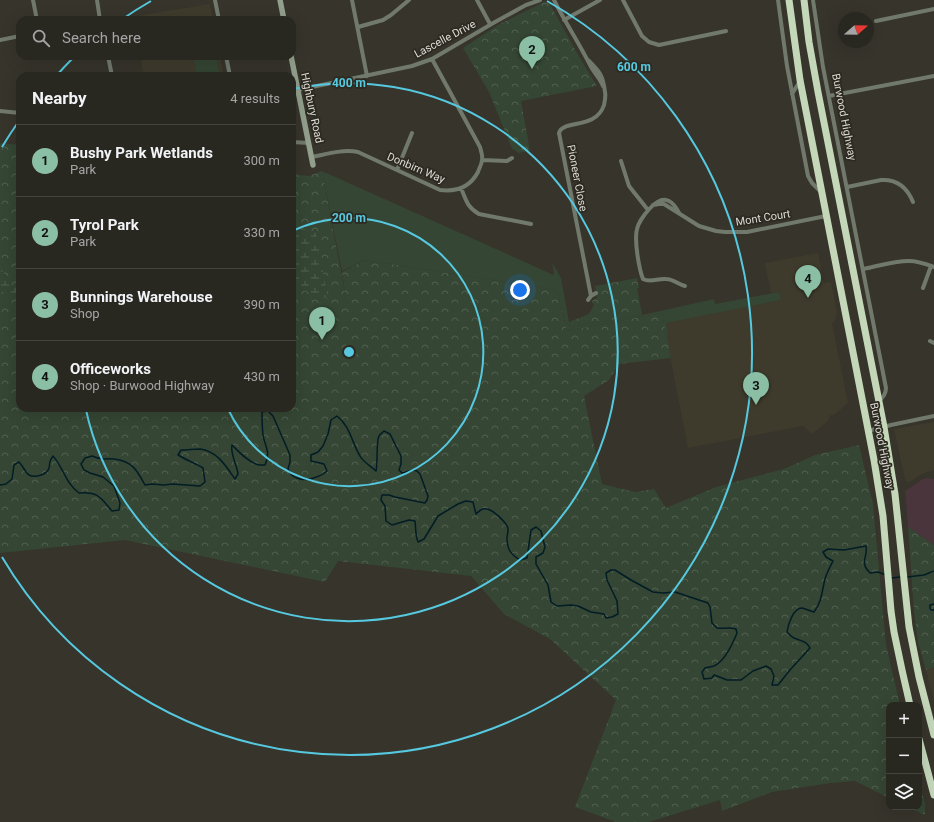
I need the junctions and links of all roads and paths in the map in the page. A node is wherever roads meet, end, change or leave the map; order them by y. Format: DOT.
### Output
graph roads {
  1 [pos="33,0"];
  2 [pos="97,0"];
  3 [pos="215,0"];
  4 [pos="280,0"];
  5 [pos="352,0"];
  6 [pos="409,0"];
  7 [pos="477,0"];
  8 [pos="531,0"];
  9 [pos="540,0"];
  10 [pos="554,0"];
  11 [pos="600,0"];
  12 [pos="623,0"];
  13 [pos="778,0"];
  14 [pos="789,0"];
  15 [pos="804,0"];
  16 [pos="813,0"];
  17 [pos="526,5"];
  18 [pos="934,9"];
  19 [pos="36,16"];
  20 [pos="99,16"];
  21 [pos="218,16"];
  22 [pos="283,16"];
  23 [pos="564,20"];
  24 [pos="876,20"];
  25 [pos="490,24"];
  26 [pos="358,27"];
  27 [pos="726,31"];
  28 [pos="16,37"];
  29 [pos="0,40"];
  30 [pos="432,59"];
  31 [pos="109,60"];
  32 [pos="227,60"];
  33 [pos="292,60"];
  34 [pos="111,72"];
  35 [pos="229,72"];
  36 [pos="294,72"];
  37 [pos="367,76"];
  38 [pos="934,76"];
  39 [pos="296,80"];
  40 [pos="800,80"];
  41 [pos="298,90"];
  42 [pos="792,94"];
  43 [pos="829,96"];
  44 [pos="0,111"];
  45 [pos="16,113"];
  46 [pos="412,133"];
  47 [pos="308,136"];
  48 [pos="837,138"];
  49 [pos="827,140"];
  50 [pos="296,141"];
  51 [pos="296,142"];
  52 [pos="309,143"];
  53 [pos="312,157"];
  54 [pos="512,158"];
  55 [pos="482,160"];
  56 [pos="622,161"];
  57 [pos="313,165"];
  58 [pos="396,170"];
  59 [pos="847,187"];
  60 [pos="461,188"];
  61 [pos="822,192"];
  62 [pos="913,202"];
  63 [pos="648,210"];
  64 [pos="826,216"];
  65 [pos="531,224"];
  66 [pos="932,266"];
  67 [pos="863,269"];
  68 [pos="678,284"];
  69 [pos="685,286"];
  70 [pos="675,288"];
  71 [pos="923,288"];
  72 [pos="596,293"];
  73 [pos="879,401"];
  74 [pos="934,416"];
  75 [pos="884,427"];
  76 [pos="868,431"];
  77 [pos="909,702"];
  78 [pos="934,735"];
  79 [pos="922,749"];
  80 [pos="934,795"];
  1 -- 19 [label="street"];
  2 -- 20 [label="street"];
  3 -- 21 [label="street"];
  4 -- 22 [label="main road"];
  5 -- 26 [label="street"];
  6 -- 26 [label="street"];
  7 -- 25 [label="street"];
  8 -- 17 [label="street, Lascelle Drive"];
  9 -- 17 [label="street, Lascelle Drive"];
  10 -- 23 [label="street"];
  11 -- 23 [label="street"];
  12 -- 27 [label="street"];
  13 -- 42 [label="street"];
  14 -- 40 [label="highway, Burwood Highway"];
  15 -- 49 [label="highway, Burwood Highway"];
  16 -- 43 [label="street, Burwood Highway"];
  17 -- 25 [label="street, Lascelle Drive"];
  18 -- 24 [label="street"];
  23 -- 72 [label="street, Pioneer Close"];
  25 -- 30 [label="street, Lascelle Drive"];
  26 -- 37 [label="street"];
  28 -- 29 [label="street"];
  30 -- 37 [label="street, Lascelle Drive"];
  30 -- 55 [label="street"];
  31 -- 34 [label="street"];
  32 -- 35 [label="street"];
  33 -- 36 [label="main road, Highbury Road"];
  37 -- 41 [label="street, Lascelle Drive"];
  38 -- 43 [label="street"];
  39 -- 41 [label="main road, Highbury Road"];
  40 -- 42 [label="street"];
  40 -- 61 [label="highway, Burwood Highway"];
  41 -- 47 [label="main road, Highbury Road"];
  42 -- 61 [label="street"];
  43 -- 48 [label="street, Burwood Highway"];
  44 -- 45 [label="street"];
  46 -- 58 [label="street"];
  47 -- 50 [label="street"];
  47 -- 52 [label="main road, Highbury Road"];
  48 -- 49 [label="street"];
  48 -- 59 [label="street, Burwood Highway"];
  49 -- 73 [label="highway, Burwood Highway"];
  51 -- 52 [label="street"];
  52 -- 53 [label="main road, Highbury Road"];
  53 -- 57 [label="main road, Highbury Road"];
  53 -- 58 [label="street, Donbirn Way"];
  54 -- 55 [label="street"];
  55 -- 60 [label="street"];
  56 -- 63 [label="street"];
  58 -- 60 [label="street, Donbirn Way"];
  59 -- 62 [label="street"];
  59 -- 67 [label="street, Burwood Highway"];
  60 -- 65 [label="street"];
  61 -- 64 [label="highway, Burwood Highway"];
  63 -- 64 [label="street, Mont Court"];
  63 -- 68 [label="street, Mont Court"];
  64 -- 76 [label="highway, Burwood Highway"];
  66 -- 67 [label="street"];
  66 -- 71 [label="street"];
  67 -- 73 [label="street, Burwood Highway"];
  68 -- 69 [label="street, Mont Court"];
  68 -- 70 [label="street"];
  73 -- 75 [label="highway, Burwood Highway"];
  74 -- 75 [label="street"];
  75 -- 76 [label="street"];
  75 -- 78 [label="highway, Burwood Highway"];
  76 -- 77 [label="highway, Burwood Highway"];
  79 -- 80 [label="highway"];
}
